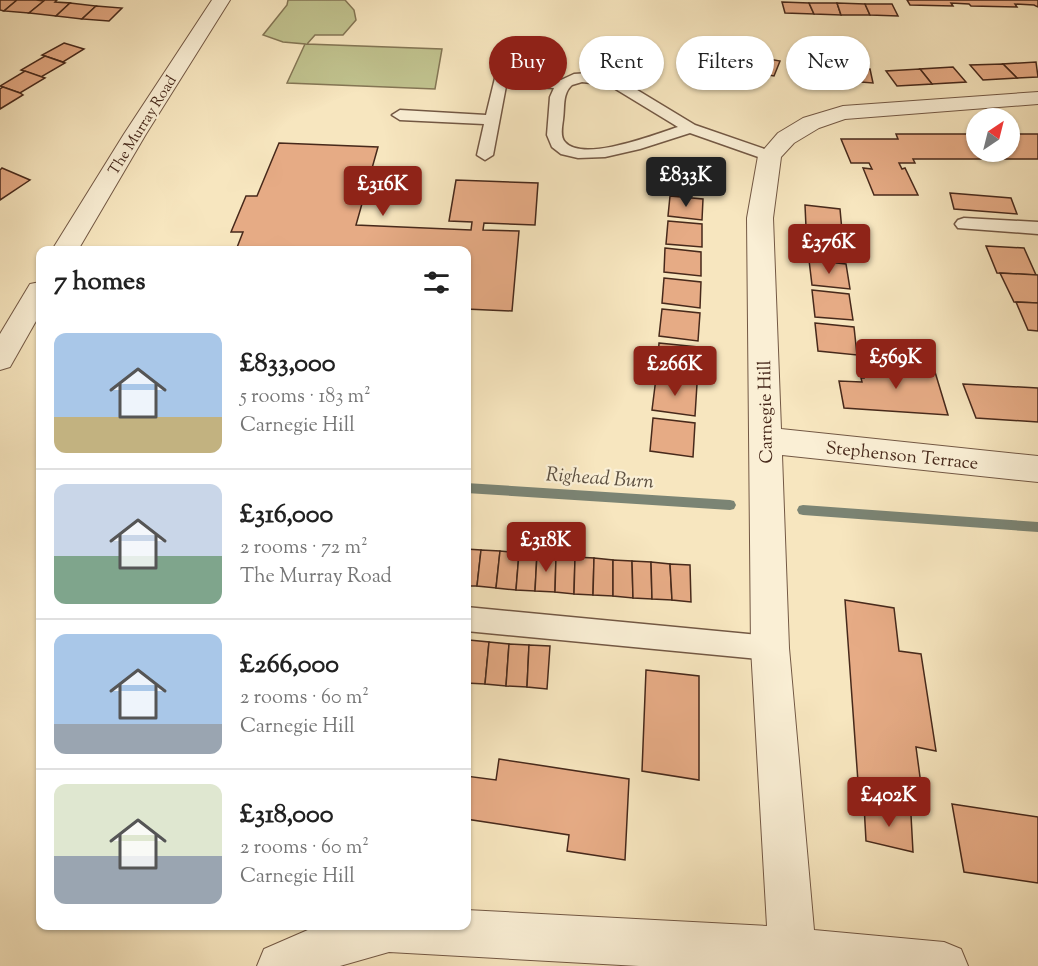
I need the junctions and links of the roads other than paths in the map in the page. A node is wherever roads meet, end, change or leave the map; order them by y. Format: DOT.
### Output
graph roads {
  1 [pos="222,0"];
  2 [pos="567,83"];
  3 [pos="498,90"];
  4 [pos="560,90"];
  5 [pos="1038,98"];
  6 [pos="400,115"];
  7 [pos="492,120"];
  8 [pos="690,128"];
  9 [pos="485,155"];
  10 [pos="770,156"];
  11 [pos="964,224"];
  12 [pos="1038,228"];
  13 [pos="67,246"];
  14 [pos="36,298"];
  15 [pos="0,359"];
  16 [pos="765,440"];
  17 [pos="1038,469"];
  18 [pos="471,618"];
  19 [pos="770,648"];
  20 [pos="384,930"];
  21 [pos="406,930"];
  22 [pos="792,951"];
  23 [pos="281,966"];
  24 [pos="944,966"];
  1 -- 13 [label="street, The Murray Road"];
  2 -- 8 [label="lane"];
  3 -- 7 [label="lane"];
  4 -- 8 [label="lane"];
  5 -- 10 [label="street"];
  6 -- 7 [label="lane"];
  7 -- 9 [label="lane"];
  8 -- 10 [label="lane"];
  10 -- 16 [label="street, Carnegie Hill"];
  11 -- 12 [label="lane"];
  14 -- 15 [label="street"];
  16 -- 17 [label="street, Stephenson Terrace"];
  16 -- 19 [label="street, Carnegie Hill"];
  18 -- 19 [label="lane"];
  19 -- 22 [label="street, Carnegie Hill"];
  20 -- 23 [label="street"];
  21 -- 22 [label="street"];
  22 -- 24 [label="street"];
}
